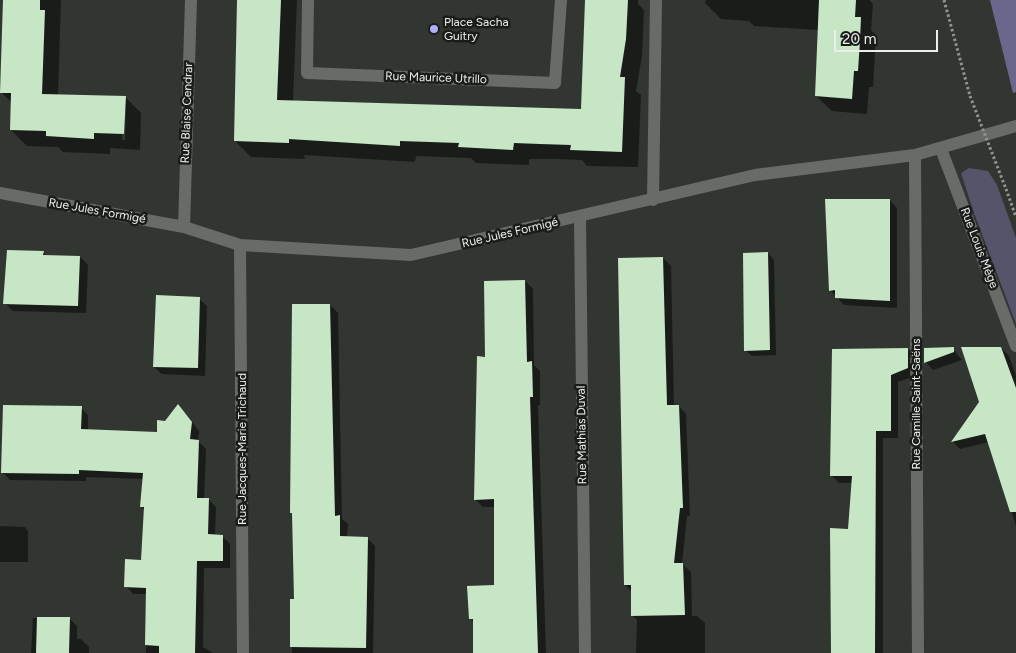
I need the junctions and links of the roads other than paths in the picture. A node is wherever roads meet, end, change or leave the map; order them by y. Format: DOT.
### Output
graph roads {
  1 [pos="191,0"];
  2 [pos="308,0"];
  3 [pos="561,0"];
  4 [pos="656,0"];
  5 [pos="1016,126"];
  6 [pos="941,149"];
  7 [pos="914,155"];
  8 [pos="0,193"];
  9 [pos="653,200"];
  10 [pos="580,218"];
  11 [pos="184,226"];
  12 [pos="240,245"];
  13 [pos="1016,346"];
  14 [pos="244,653"];
  15 [pos="585,653"];
  16 [pos="918,653"];
  1 -- 11 [label="street, Rue Blaise Cendrar"];
  2 -- 3 [label="street, Rue Maurice Utrillo"];
  4 -- 9 [label="street"];
  5 -- 6 [label="street, Rue Jules Formigé"];
  6 -- 7 [label="street, Rue Jules Formigé"];
  6 -- 13 [label="street, Rue Louis Mège"];
  7 -- 9 [label="street, Rue Jules Formigé"];
  7 -- 16 [label="street, Rue Camille Saint-Saëns"];
  8 -- 11 [label="street, Rue Jules Formigé"];
  9 -- 10 [label="street, Rue Jules Formigé"];
  10 -- 12 [label="street, Rue Jules Formigé"];
  10 -- 15 [label="street, Rue Mathias Duval"];
  11 -- 12 [label="street, Rue Jules Formigé"];
  12 -- 14 [label="street, Rue Jacques-Marie Trichaud"];
}
